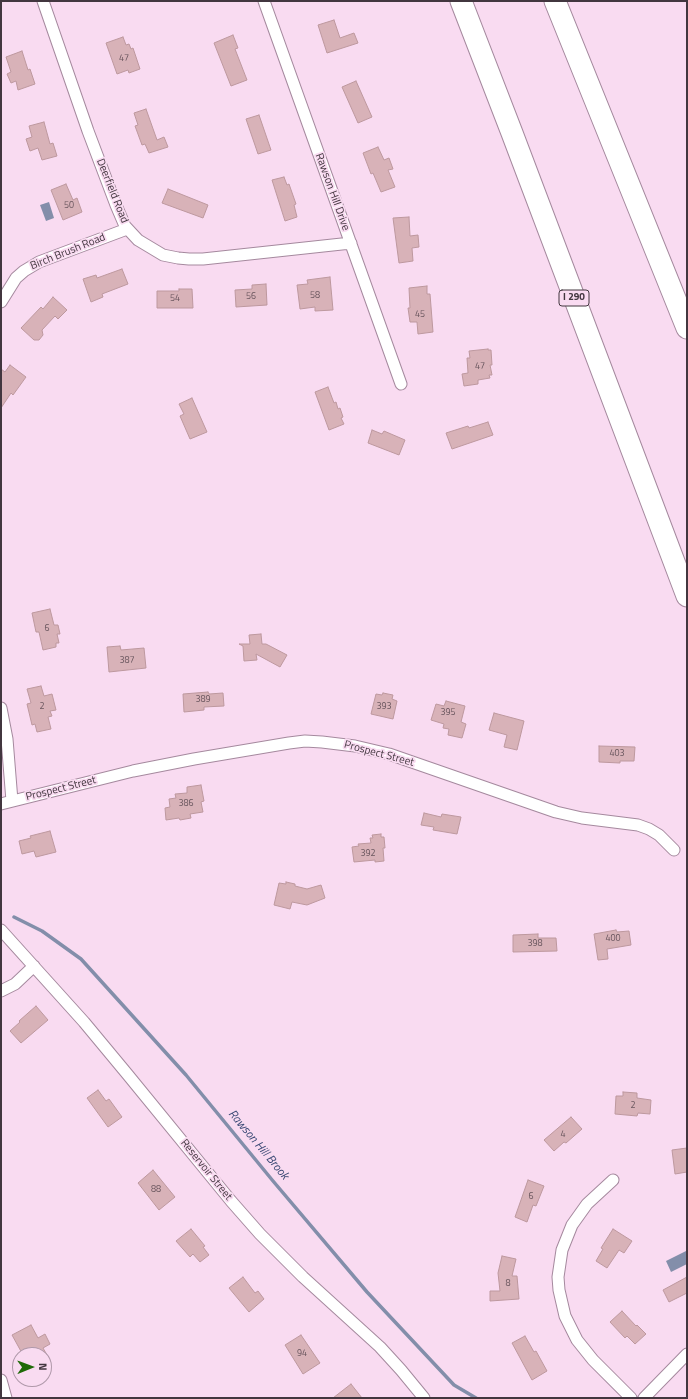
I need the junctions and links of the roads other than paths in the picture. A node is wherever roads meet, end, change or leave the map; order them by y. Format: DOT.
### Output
graph roads {
  1 [pos="43,1"];
  2 [pos="264,1"];
  3 [pos="461,1"];
  4 [pos="555,1"];
  5 [pos="127,229"];
  6 [pos="351,243"];
  7 [pos="1,302"];
  8 [pos="687,328"];
  9 [pos="401,384"];
  10 [pos="687,596"];
  11 [pos="1,708"];
  12 [pos="12,801"];
  13 [pos="1,804"];
  14 [pos="674,850"];
  15 [pos="1,930"];
  16 [pos="34,966"];
  17 [pos="1,991"];
  18 [pos="613,1180"];
  19 [pos="687,1354"];
  20 [pos="1,1380"];
  21 [pos="6,1398"];
  22 [pos="424,1398"];
  23 [pos="631,1398"];
  24 [pos="644,1398"];
  1 -- 5 [label="street, Deerfield Road"];
  2 -- 6 [label="street, Rawson Hill Drive"];
  3 -- 10 [label="highway, I 290"];
  4 -- 8 [label="highway"];
  5 -- 6 [label="street, Deerfield Road"];
  5 -- 7 [label="street, Birch Brush Road"];
  6 -- 9 [label="street, Rawson Hill Drive"];
  11 -- 12 [label="street"];
  12 -- 13 [label="street, Prospect Street"];
  12 -- 14 [label="street, Prospect Street"];
  15 -- 16 [label="street, Reservoir Street"];
  16 -- 17 [label="street"];
  16 -- 22 [label="street, Reservoir Street"];
  18 -- 23 [label="street"];
  19 -- 24 [label="street"];
  20 -- 21 [label="street"];
}
